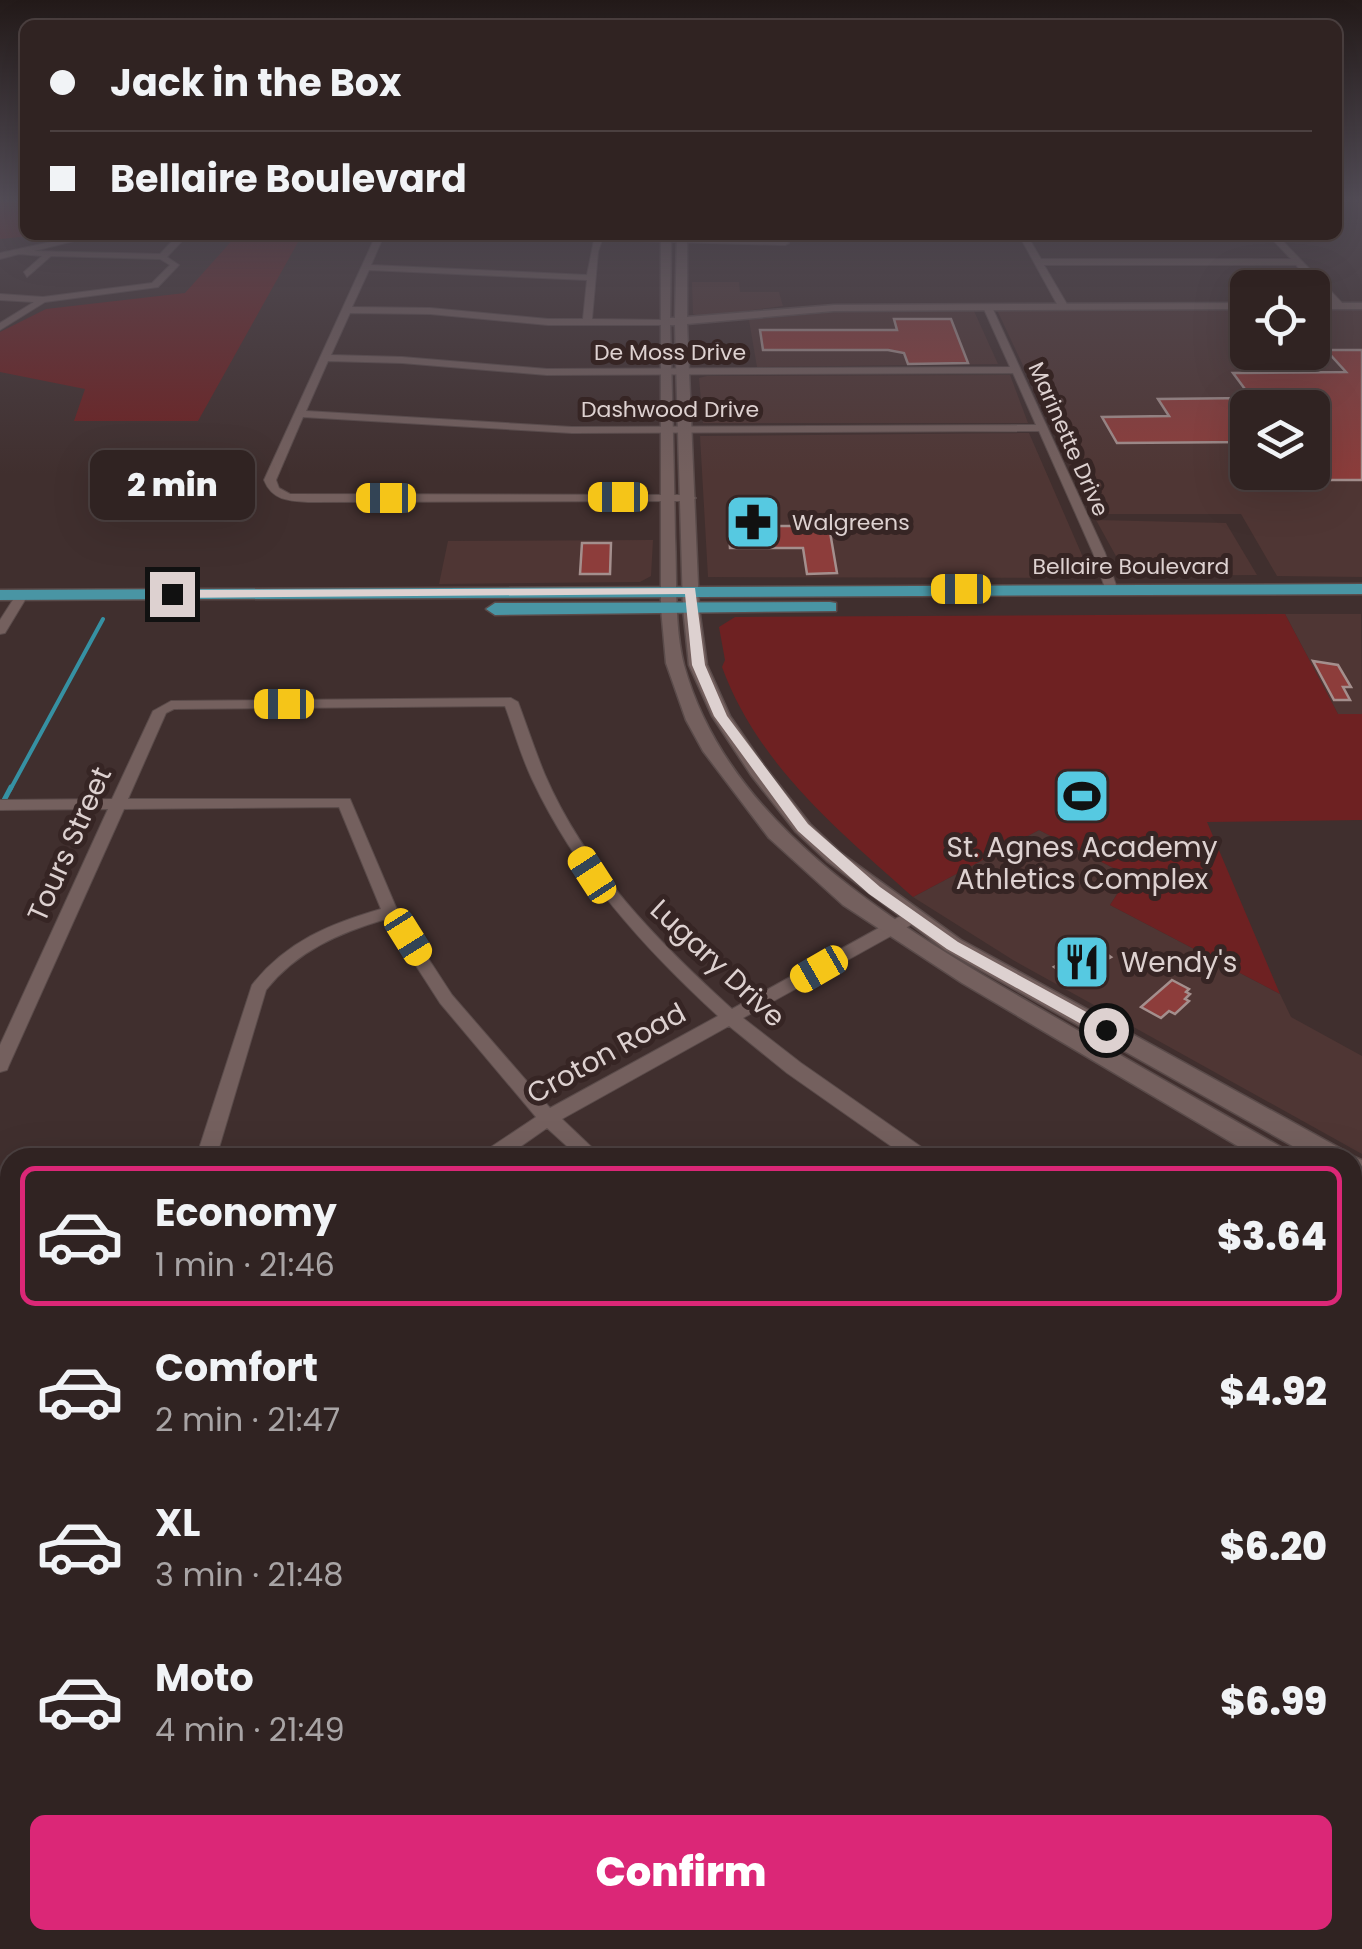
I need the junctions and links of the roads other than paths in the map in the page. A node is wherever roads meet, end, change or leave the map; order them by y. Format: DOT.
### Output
graph roads {
  1 [pos="94,292"];
  2 [pos="354,292"];
  3 [pos="590,292"];
  4 [pos="665,292"];
  5 [pos="681,292"];
  6 [pos="1056,292"];
  7 [pos="1327,292"];
  8 [pos="0,297"];
  9 [pos="38,298"];
  10 [pos="1064,306"];
  11 [pos="1230,306"];
  12 [pos="1330,306"];
  13 [pos="1340,306"];
  14 [pos="1362,306"];
  15 [pos="988,307"];
  16 [pos="346,310"];
  17 [pos="587,322"];
  18 [pos="664,322"];
  19 [pos="681,322"];
  20 [pos="0,327"];
  21 [pos="326,358"];
  22 [pos="1015,370"];
  23 [pos="666,372"];
  24 [pos="684,372"];
  25 [pos="300,414"];
  26 [pos="1040,428"];
  27 [pos="668,430"];
  28 [pos="686,430"];
  29 [pos="669,497"];
  30 [pos="690,498"];
  31 [pos="1111,588"];
  32 [pos="1218,588"];
  33 [pos="1362,588"];
  34 [pos="446,592"];
  35 [pos="680,599"];
  36 [pos="212,602"];
  37 [pos="8,603"];
  38 [pos="1362,603"];
  39 [pos="1145,605"];
  40 [pos="1003,606"];
  41 [pos="333,610"];
  42 [pos="0,630"];
  43 [pos="170,705"];
  44 [pos="720,716"];
  45 [pos="695,720"];
  46 [pos="8,804"];
  47 [pos="116,804"];
  48 [pos="390,912"];
  49 [pos="902,922"];
  50 [pos="730,1019"];
  51 [pos="0,1066"];
  52 [pos="1162,1088"];
  53 [pos="548,1118"];
  54 [pos="209,1148"];
  55 [pos="504,1148"];
  56 [pos="582,1148"];
  57 [pos="908,1148"];
  58 [pos="1262,1148"];
  59 [pos="1296,1148"];
  60 [pos="1319,1148"];
  1 -- 9 [label="street"];
  2 -- 16 [label="street"];
  3 -- 17 [label="street"];
  4 -- 18 [label="main road"];
  5 -- 19 [label="main road"];
  6 -- 10 [label="street"];
  7 -- 13 [label="street"];
  8 -- 9 [label="street"];
  9 -- 20 [label="street"];
  10 -- 11 [label="main road"];
  10 -- 15 [label="main road"];
  12 -- 13 [label="main road"];
  13 -- 14 [label="main road"];
  15 -- 19 [label="main road"];
  15 -- 22 [label="street, Marinette Drive"];
  16 -- 17 [label="street"];
  16 -- 21 [label="street"];
  17 -- 18 [label="street"];
  18 -- 19 [label="main road"];
  18 -- 23 [label="main road"];
  19 -- 24 [label="main road"];
  21 -- 23 [label="street, De Moss Drive"];
  21 -- 25 [label="street"];
  22 -- 24 [label="street, De Moss Drive"];
  22 -- 26 [label="street, Marinette Drive"];
  23 -- 24 [label="street, De Moss Drive"];
  23 -- 27 [label="main road"];
  24 -- 28 [label="main road"];
  25 -- 27 [label="street, Dashwood Drive"];
  25 -- 29 [label="street"];
  26 -- 28 [label="street, Dashwood Drive"];
  26 -- 31 [label="street, Marinette Drive"];
  27 -- 28 [label="street, Dashwood Drive"];
  27 -- 29 [label="main road"];
  28 -- 30 [label="main road"];
  29 -- 30 [label="street"];
  29 -- 35 [label="main road"];
  30 -- 35 [label="main road"];
  31 -- 32 [label="main road, Bellaire Boulevard"];
  31 -- 35 [label="main road, Bellaire Boulevard"];
  31 -- 40 [label="main road"];
  32 -- 33 [label="main road, Bellaire Boulevard"];
  32 -- 39 [label="main road"];
  34 -- 35 [label="main road, Bellaire Boulevard"];
  34 -- 36 [label="main road, Bellaire Boulevard"];
  34 -- 41 [label="main road"];
  35 -- 40 [label="main road, Bellaire Boulevard"];
  35 -- 41 [label="main road, Bellaire Boulevard"];
  35 -- 44 [label="main road"];
  35 -- 45 [label="main road"];
  36 -- 37 [label="main road, Bellaire Boulevard"];
  36 -- 41 [label="main road, Bellaire Boulevard"];
  37 -- 42 [label="street"];
  38 -- 39 [label="main road, Bellaire Boulevard"];
  39 -- 40 [label="main road, Bellaire Boulevard"];
  43 -- 47 [label="street, Tours Street"];
  43 -- 50 [label="street, Lugary Drive"];
  44 -- 45 [label="main road"];
  44 -- 49 [label="main road"];
  45 -- 49 [label="main road"];
  46 -- 47 [label="street"];
  47 -- 48 [label="street"];
  47 -- 51 [label="street, Tours Street"];
  48 -- 53 [label="street"];
  48 -- 54 [label="street"];
  49 -- 50 [label="street, Croton Road"];
  49 -- 52 [label="main road"];
  49 -- 60 [label="main road"];
  50 -- 53 [label="street, Croton Road"];
  50 -- 57 [label="street, Lugary Drive"];
  52 -- 58 [label="main road"];
  52 -- 59 [label="main road"];
  53 -- 55 [label="street, Croton Road"];
  53 -- 56 [label="street"];
}
